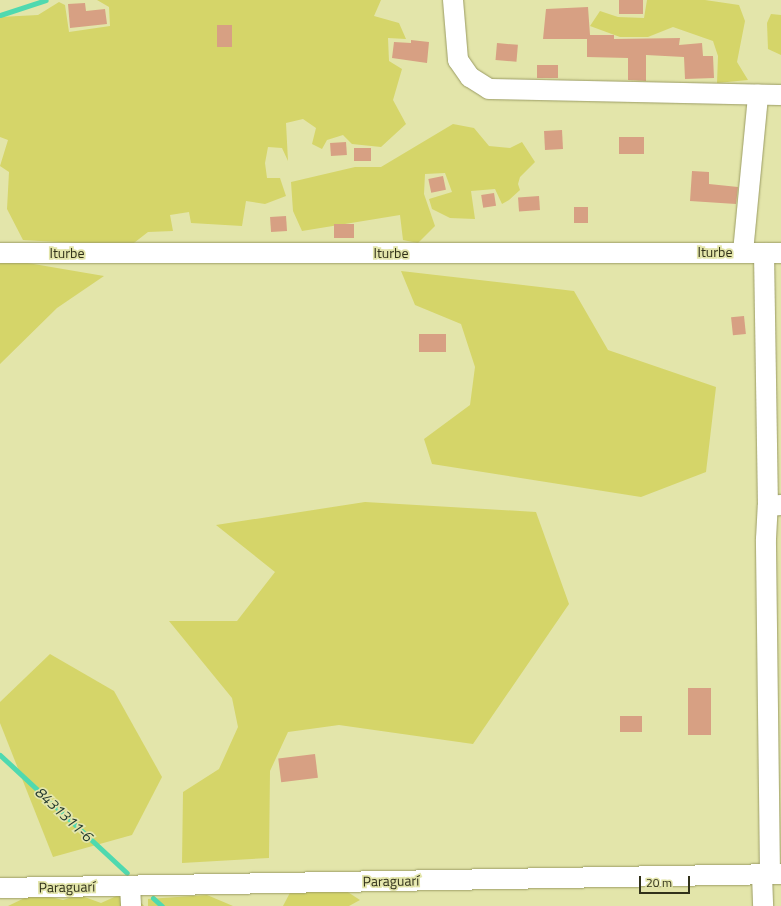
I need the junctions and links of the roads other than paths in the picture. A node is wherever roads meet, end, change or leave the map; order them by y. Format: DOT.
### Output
graph roads {
  1 [pos="453,0"];
  2 [pos="758,95"];
  3 [pos="781,95"];
  4 [pos="743,252"];
  5 [pos="0,253"];
  6 [pos="772,253"];
  7 [pos="775,505"];
  8 [pos="771,874"];
  9 [pos="130,886"];
  10 [pos="0,888"];
  11 [pos="131,906"];
  12 [pos="763,906"];
  1 -- 2 [label="street"];
  2 -- 3 [label="street"];
  2 -- 4 [label="street"];
  4 -- 5 [label="street, Iturbe"];
  4 -- 6 [label="street, Iturbe"];
  6 -- 7 [label="street"];
  7 -- 8 [label="street"];
  8 -- 9 [label="street, Paraguarí"];
  8 -- 12 [label="street"];
  9 -- 10 [label="street, Paraguarí"];
  9 -- 11 [label="street"];
}
